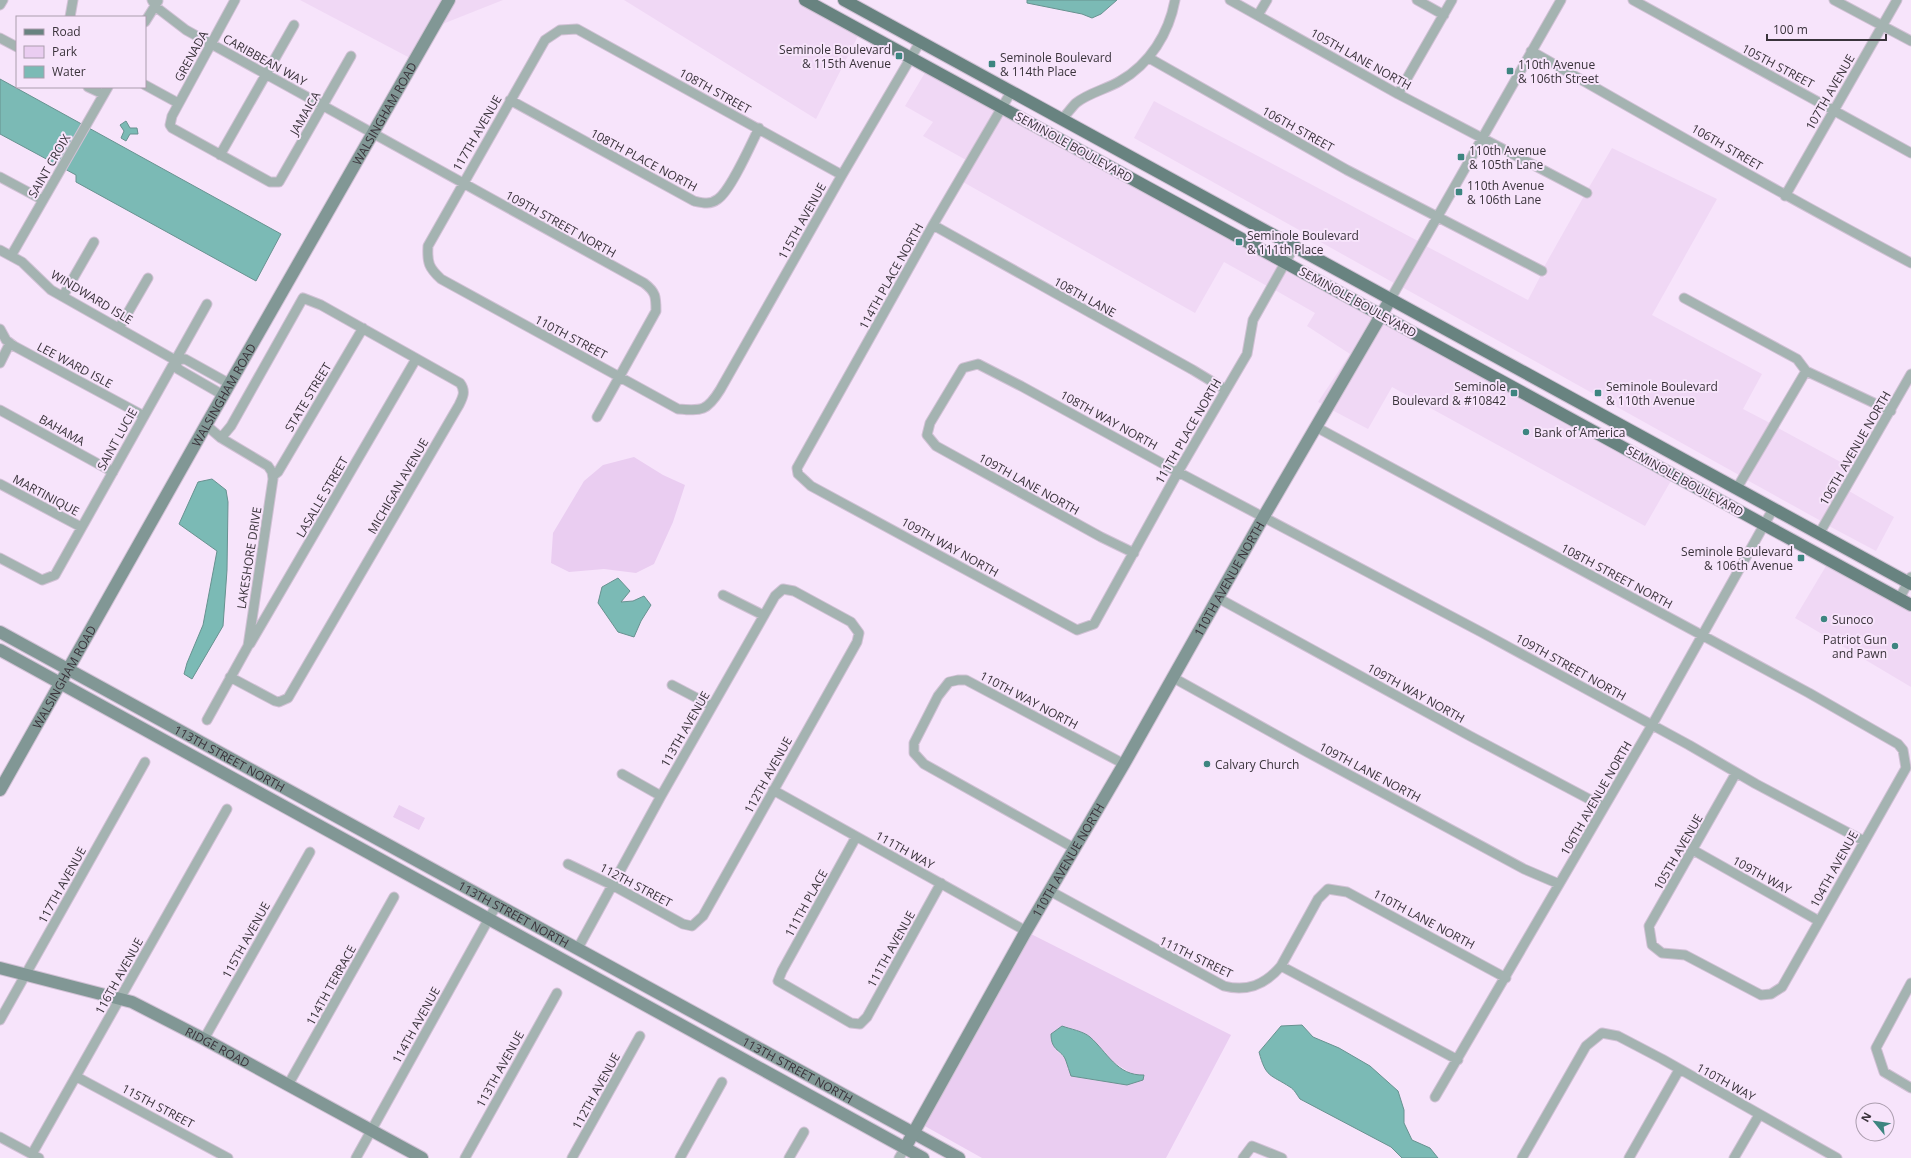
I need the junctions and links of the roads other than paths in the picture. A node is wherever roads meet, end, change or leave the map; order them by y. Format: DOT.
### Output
graph roads {
  1 [pos="2,0"];
  2 [pos="73,0"];
  3 [pos="235,0"];
  4 [pos="449,0"];
  5 [pos="805,0"];
  6 [pos="844,0"];
  7 [pos="1176,0"];
  8 [pos="1230,0"];
  9 [pos="1267,0"];
  10 [pos="1417,0"];
  11 [pos="1452,0"];
  12 [pos="1561,0"];
  13 [pos="1633,0"];
  14 [pos="1834,0"];
  15 [pos="1897,0"];
  16 [pos="156,2"];
  17 [pos="0,5"];
  18 [pos="1444,14"];
  19 [pos="1258,15"];
  20 [pos="70,16"];
  21 [pos="146,20"];
  22 [pos="294,25"];
  23 [pos="1882,26"];
  24 [pos="577,29"];
  25 [pos="0,38"];
  26 [pos="1911,41"];
  27 [pos="920,42"];
  28 [pos="211,44"];
  29 [pos="16,46"];
  30 [pos="1531,51"];
  31 [pos="351,56"];
  32 [pos="911,58"];
  33 [pos="1149,58"];
  34 [pos="266,74"];
  35 [pos="146,86"];
  36 [pos="92,88"];
  37 [pos="106,91"];
  38 [pos="1011,92"];
  39 [pos="1398,94"];
  40 [pos="510,100"];
  41 [pos="178,103"];
  42 [pos="323,106"];
  43 [pos="1002,107"];
  44 [pos="1834,110"];
  45 [pos="1062,120"];
  46 [pos="759,128"];
  47 [pos="373,132"];
  48 [pos="1482,137"];
  49 [pos="1911,153"];
  50 [pos="220,155"];
  51 [pos="842,174"];
  52 [pos="0,177"];
  53 [pos="462,184"];
  54 [pos="1587,193"];
  55 [pos="1785,196"];
  56 [pos="43,200"];
  57 [pos="1437,217"];
  58 [pos="933,225"];
  59 [pos="94,242"];
  60 [pos="1294,247"];
  61 [pos="0,250"];
  62 [pos="11,256"];
  63 [pos="1285,262"];
  64 [pos="1911,263"];
  65 [pos="1542,271"];
  66 [pos="432,272"];
  67 [pos="148,278"];
  68 [pos="63,296"];
  69 [pos="1684,298"];
  70 [pos="1390,300"];
  71 [pos="207,304"];
  72 [pos="1381,314"];
  73 [pos="119,328"];
  74 [pos="363,328"];
  75 [pos="0,329"];
  76 [pos="10,343"];
  77 [pos="416,359"];
  78 [pos="175,360"];
  79 [pos="0,363"];
  80 [pos="1806,371"];
  81 [pos="1911,374"];
  82 [pos="620,377"];
  83 [pos="230,384"];
  84 [pos="1226,390"];
  85 [pos="223,395"];
  86 [pos="702,409"];
  87 [pos="0,410"];
  88 [pos="1891,411"];
  89 [pos="144,416"];
  90 [pos="597,417"];
  91 [pos="930,423"];
  92 [pos="206,424"];
  93 [pos="1316,427"];
  94 [pos="221,438"];
  95 [pos="113,472"];
  96 [pos="1178,472"];
  97 [pos="798,474"];
  98 [pos="273,476"];
  99 [pos="0,484"];
  100 [pos="1737,488"];
  101 [pos="1773,509"];
  102 [pos="1264,516"];
  103 [pos="1764,525"];
  104 [pos="82,527"];
  105 [pos="1819,534"];
  106 [pos="1134,553"];
  107 [pos="0,558"];
  108 [pos="1910,581"];
  109 [pos="723,595"];
  110 [pos="1218,598"];
  111 [pos="1899,598"];
  112 [pos="1911,605"];
  113 [pos="763,615"];
  114 [pos="1094,624"];
  115 [pos="0,632"];
  116 [pos="859,633"];
  117 [pos="1702,636"];
  118 [pos="248,646"];
  119 [pos="0,650"];
  120 [pos="69,669"];
  121 [pos="230,677"];
  122 [pos="1172,677"];
  123 [pos="61,683"];
  124 [pos="672,685"];
  125 [pos="712,706"];
  126 [pos="207,720"];
  127 [pos="1652,725"];
  128 [pos="1903,750"];
  129 [pos="145,762"];
  130 [pos="1124,764"];
  131 [pos="1736,773"];
  132 [pos="622,774"];
  133 [pos="0,790"];
  134 [pos="772,790"];
  135 [pos="661,796"];
  136 [pos="1604,807"];
  137 [pos="227,808"];
  138 [pos="856,837"];
  139 [pos="1864,841"];
  140 [pos="1074,848"];
  141 [pos="1693,850"];
  142 [pos="310,852"];
  143 [pos="568,864"];
  144 [pos="941,883"];
  145 [pos="1559,884"];
  146 [pos="612,885"];
  147 [pos="1328,889"];
  148 [pos="1050,891"];
  149 [pos="394,897"];
  150 [pos="497,904"];
  151 [pos="488,919"];
  152 [pos="1819,921"];
  153 [pos="692,926"];
  154 [pos="1026,931"];
  155 [pos="578,948"];
  156 [pos="1281,966"];
  157 [pos="0,968"];
  158 [pos="26,975"];
  159 [pos="1506,978"];
  160 [pos="1911,983"];
  161 [pos="557,993"];
  162 [pos="1771,994"];
  163 [pos="120,998"];
  164 [pos="0,1020"];
  165 [pos="860,1024"];
  166 [pos="640,1036"];
  167 [pos="204,1039"];
  168 [pos="1458,1060"];
  169 [pos="1679,1070"];
  170 [pos="77,1077"];
  171 [pos="722,1082"];
  172 [pos="288,1085"];
  173 [pos="1911,1088"];
  174 [pos="1435,1097"];
  175 [pos="1760,1115"];
  176 [pos="371,1130"];
  177 [pos="804,1132"];
  178 [pos="914,1132"];
  179 [pos="0,1137"];
  180 [pos="902,1153"];
  181 [pos="35,1156"];
  182 [pos="228,1158"];
  183 [pos="356,1158"];
  184 [pos="422,1158"];
  185 [pos="465,1158"];
  186 [pos="572,1158"];
  187 [pos="680,1158"];
  188 [pos="789,1158"];
  189 [pos="923,1158"];
  190 [pos="959,1158"];
  191 [pos="1243,1158"];
  192 [pos="1282,1158"];
  193 [pos="1522,1158"];
  194 [pos="1629,1158"];
  195 [pos="1734,1158"];
  196 [pos="1837,1158"];
  1 -- 17 [label="street"];
  2 -- 20 [label="street"];
  3 -- 28 [label="street, GRENADA"];
  4 -- 47 [label="street, WALSINGHAM ROAD"];
  5 -- 32 [label="main road, SEMINOLE BOULEVARD"];
  6 -- 27 [label="main road, SEMINOLE BOULEVARD"];
  7 -- 33 [label="street"];
  8 -- 19 [label="street, 105TH LANE NORTH"];
  9 -- 19 [label="street"];
  10 -- 18 [label="street"];
  11 -- 18 [label="street"];
  12 -- 30 [label="street, 110TH AVENUE NORTH"];
  13 -- 44 [label="street, 105TH STREET"];
  14 -- 23 [label="street"];
  15 -- 23 [label="street, 107TH AVENUE"];
  16 -- 21 [label="street"];
  16 -- 28 [label="street, CARIBBEAN WAY"];
  18 -- 39 [label="street"];
  19 -- 39 [label="street, 105TH LANE NORTH"];
  22 -- 34 [label="street"];
  23 -- 26 [label="street"];
  23 -- 44 [label="street, 107TH AVENUE"];
  24 -- 40 [label="street, 117TH AVENUE"];
  24 -- 46 [label="street, 108TH STREET"];
  25 -- 29 [label="street"];
  27 -- 32 [label="street, 115TH AVENUE"];
  27 -- 38 [label="main road, SEMINOLE BOULEVARD"];
  28 -- 34 [label="street, CARIBBEAN WAY"];
  28 -- 41 [label="street, GRENADA"];
  30 -- 48 [label="street, 110TH AVENUE NORTH"];
  30 -- 55 [label="street, 106TH STREET"];
  31 -- 42 [label="street, JAMAICA"];
  32 -- 43 [label="main road, SEMINOLE BOULEVARD"];
  32 -- 51 [label="street, 115TH AVENUE"];
  33 -- 45 [label="street"];
  33 -- 57 [label="street, 106TH STREET"];
  34 -- 42 [label="street, CARIBBEAN WAY"];
  34 -- 50 [label="street"];
  35 -- 41 [label="street"];
  36 -- 37 [label="street"];
  37 -- 56 [label="street, SAINT CROIX"];
  38 -- 43 [label="street, 114TH PLACE NORTH"];
  38 -- 45 [label="main road, SEMINOLE BOULEVARD"];
  39 -- 48 [label="street, 105TH LANE NORTH"];
  40 -- 46 [label="street, 108TH PLACE NORTH"];
  40 -- 53 [label="street, 117TH AVENUE"];
  41 -- 50 [label="street, GRENADA"];
  42 -- 47 [label="street, CARIBBEAN WAY"];
  42 -- 50 [label="street, JAMAICA"];
  43 -- 58 [label="street, 114TH PLACE NORTH"];
  43 -- 63 [label="main road, SEMINOLE BOULEVARD"];
  44 -- 49 [label="street, 105TH STREET"];
  44 -- 55 [label="street, 107TH AVENUE"];
  45 -- 60 [label="main road, SEMINOLE BOULEVARD"];
  46 -- 51 [label="street, 108TH STREET"];
  47 -- 53 [label="street, 109TH STREET NORTH"];
  47 -- 83 [label="street, WALSINGHAM ROAD"];
  48 -- 54 [label="street, 105TH LANE NORTH"];
  48 -- 57 [label="street, 110TH AVENUE NORTH"];
  51 -- 86 [label="street, 115TH AVENUE"];
  52 -- 56 [label="street"];
  53 -- 66 [label="street, 117TH AVENUE"];
  53 -- 82 [label="street, 109TH STREET NORTH"];
  55 -- 64 [label="street, 106TH STREET"];
  56 -- 62 [label="street, SAINT CROIX"];
  57 -- 65 [label="street, 106TH STREET"];
  57 -- 70 [label="street, 110TH AVENUE NORTH"];
  58 -- 84 [label="street, 108TH LANE"];
  58 -- 97 [label="street, 114TH PLACE NORTH"];
  59 -- 68 [label="street"];
  60 -- 63 [label="street, 111TH PLACE NORTH"];
  60 -- 70 [label="main road, SEMINOLE BOULEVARD"];
  61 -- 62 [label="street, WINDWARD ISLE"];
  62 -- 68 [label="street, WINDWARD ISLE"];
  63 -- 72 [label="main road, SEMINOLE BOULEVARD"];
  63 -- 84 [label="street, 111TH PLACE NORTH"];
  66 -- 82 [label="street, 110TH STREET"];
  67 -- 73 [label="street"];
  68 -- 73 [label="street, WINDWARD ISLE"];
  69 -- 80 [label="street"];
  70 -- 72 [label="street, 110TH AVENUE NORTH"];
  70 -- 100 [label="main road, SEMINOLE BOULEVARD"];
  71 -- 78 [label="street, SAINT LUCIE"];
  72 -- 93 [label="street, 110TH AVENUE NORTH"];
  72 -- 103 [label="main road, SEMINOLE BOULEVARD"];
  73 -- 78 [label="street, WINDWARD ISLE"];
  74 -- 77 [label="street, MICHIGAN AVENUE"];
  74 -- 94 [label="street, MICHIGAN AVENUE"];
  74 -- 98 [label="street, STATE STREET"];
  75 -- 76 [label="street, LEE WARD ISLE"];
  76 -- 79 [label="street"];
  76 -- 89 [label="street, LEE WARD ISLE"];
  77 -- 118 [label="street, LASALLE STREET"];
  77 -- 121 [label="street, MICHIGAN AVENUE"];
  78 -- 83 [label="street"];
  78 -- 85 [label="street"];
  78 -- 89 [label="street, SAINT LUCIE"];
  80 -- 88 [label="street"];
  80 -- 100 [label="street, SEMINOLE BOULEVARD"];
  81 -- 88 [label="street, 106TH AVENUE NORTH"];
  82 -- 86 [label="street, 110TH STREET"];
  82 -- 90 [label="street"];
  83 -- 85 [label="street, WALSINGHAM ROAD"];
  84 -- 96 [label="street, 111TH PLACE NORTH"];
  85 -- 92 [label="street, WALSINGHAM ROAD"];
  87 -- 95 [label="street, BAHAMA"];
  88 -- 105 [label="street, 106TH AVENUE NORTH"];
  89 -- 95 [label="street, SAINT LUCIE"];
  91 -- 96 [label="street, 108TH WAY NORTH"];
  91 -- 106 [label="street, 109TH LANE NORTH"];
  92 -- 94 [label="street"];
  92 -- 120 [label="street, WALSINGHAM ROAD"];
  93 -- 102 [label="street, 110TH AVENUE NORTH"];
  93 -- 117 [label="street, 108TH STREET NORTH"];
  94 -- 98 [label="street"];
  95 -- 104 [label="street, SAINT LUCIE"];
  96 -- 102 [label="street, 108TH WAY NORTH"];
  96 -- 106 [label="street, 111TH PLACE NORTH"];
  97 -- 114 [label="street, 109TH WAY NORTH"];
  98 -- 118 [label="street, LAKESHORE DRIVE"];
  99 -- 104 [label="street, MARTINIQUE"];
  100 -- 101 [label="main road, SEMINOLE BOULEVARD"];
  101 -- 103 [label="street, 106TH AVENUE NORTH"];
  101 -- 105 [label="main road, SEMINOLE BOULEVARD"];
  102 -- 110 [label="street, 110TH AVENUE NORTH"];
  102 -- 127 [label="street, 109TH STREET NORTH"];
  103 -- 111 [label="main road, SEMINOLE BOULEVARD"];
  103 -- 117 [label="street, 106TH AVENUE NORTH"];
  104 -- 107 [label="street, SAINT LUCIE"];
  105 -- 108 [label="main road, SEMINOLE BOULEVARD"];
  106 -- 114 [label="street, 111TH PLACE NORTH"];
  108 -- 111 [label="street"];
  109 -- 113 [label="street"];
  110 -- 122 [label="street, 110TH AVENUE NORTH"];
  110 -- 136 [label="street, 109TH WAY NORTH"];
  111 -- 112 [label="main road, SEMINOLE BOULEVARD"];
  113 -- 116 [label="street, 113TH AVENUE"];
  113 -- 125 [label="street, 113TH AVENUE"];
  115 -- 120 [label="street, 113TH STREET NORTH"];
  116 -- 134 [label="street, 112TH AVENUE"];
  117 -- 127 [label="street, 106TH AVENUE NORTH"];
  117 -- 128 [label="street, 108TH STREET NORTH"];
  118 -- 121 [label="street, LAKESHORE DRIVE"];
  119 -- 123 [label="street, 113TH STREET NORTH"];
  120 -- 123 [label="street, WALSINGHAM ROAD"];
  120 -- 150 [label="street, 113TH STREET NORTH"];
  121 -- 126 [label="street, LAKESHORE DRIVE"];
  122 -- 130 [label="street, 110TH AVENUE NORTH"];
  122 -- 145 [label="street, 109TH LANE NORTH"];
  123 -- 133 [label="street, WALSINGHAM ROAD"];
  123 -- 151 [label="street, 113TH STREET NORTH"];
  124 -- 125 [label="street"];
  125 -- 135 [label="street, 113TH AVENUE"];
  127 -- 131 [label="street, 109TH STREET NORTH"];
  127 -- 136 [label="street, 106TH AVENUE NORTH"];
  128 -- 139 [label="street, 104TH AVENUE"];
  129 -- 158 [label="street, 117TH AVENUE"];
  130 -- 140 [label="street, 110TH AVENUE NORTH"];
  130 -- 140 [label="street, 110TH WAY NORTH"];
  131 -- 139 [label="street, 109TH STREET NORTH"];
  131 -- 141 [label="street, 105TH AVENUE"];
  132 -- 135 [label="street"];
  134 -- 138 [label="street, 111TH WAY"];
  134 -- 153 [label="street, 112TH AVENUE"];
  135 -- 146 [label="street, 113TH AVENUE"];
  136 -- 145 [label="street, 106TH AVENUE NORTH"];
  137 -- 163 [label="street, 116TH AVENUE"];
  138 -- 144 [label="street, 111TH WAY"];
  138 -- 165 [label="street, 111TH PLACE"];
  139 -- 152 [label="street, 104TH AVENUE"];
  140 -- 148 [label="street, 110TH AVENUE NORTH"];
  141 -- 152 [label="street, 109TH WAY"];
  141 -- 162 [label="street, 105TH AVENUE"];
  142 -- 167 [label="street, 115TH AVENUE"];
  143 -- 146 [label="street, 112TH STREET"];
  144 -- 154 [label="street, 111TH WAY"];
  144 -- 165 [label="street, 111TH AVENUE"];
  145 -- 159 [label="street, 106TH AVENUE NORTH"];
  146 -- 153 [label="street, 112TH STREET"];
  146 -- 155 [label="street, 113TH AVENUE"];
  147 -- 156 [label="street, 111TH STREET"];
  147 -- 159 [label="street, 110TH LANE NORTH"];
  148 -- 154 [label="street, 110TH AVENUE NORTH"];
  148 -- 156 [label="street, 111TH STREET"];
  149 -- 172 [label="street, 114TH TERRACE"];
  150 -- 151 [label="street, 114TH AVENUE"];
  150 -- 155 [label="street, 113TH STREET NORTH"];
  151 -- 176 [label="street, 114TH AVENUE"];
  151 -- 180 [label="street, 113TH STREET NORTH"];
  152 -- 162 [label="street, 104TH AVENUE"];
  154 -- 178 [label="street, 110TH AVENUE NORTH"];
  155 -- 178 [label="street, 113TH STREET NORTH"];
  156 -- 168 [label="street"];
  157 -- 158 [label="street, RIDGE ROAD"];
  158 -- 163 [label="street, RIDGE ROAD"];
  158 -- 164 [label="street, 117TH AVENUE"];
  159 -- 168 [label="street, 106TH AVENUE NORTH"];
  160 -- 173 [label="street"];
  161 -- 185 [label="street, 113TH AVENUE"];
  163 -- 167 [label="street, RIDGE ROAD"];
  163 -- 170 [label="street, 116TH AVENUE"];
  166 -- 186 [label="street, 112TH AVENUE"];
  167 -- 172 [label="street, RIDGE ROAD"];
  168 -- 174 [label="street, 106TH AVENUE NORTH"];
  169 -- 175 [label="street, 110TH WAY"];
  169 -- 193 [label="street, 110TH WAY"];
  169 -- 194 [label="street"];
  170 -- 181 [label="street, 116TH AVENUE"];
  170 -- 182 [label="street, 115TH STREET"];
  171 -- 187 [label="street"];
  172 -- 176 [label="street, RIDGE ROAD"];
  175 -- 195 [label="street"];
  175 -- 196 [label="street, 110TH WAY"];
  176 -- 183 [label="street, 114TH AVENUE"];
  176 -- 184 [label="street, RIDGE ROAD"];
  177 -- 188 [label="street"];
  178 -- 180 [label="street, 110TH AVENUE NORTH"];
  178 -- 190 [label="street, 113TH STREET NORTH"];
  179 -- 181 [label="street"];
  180 -- 189 [label="street, 113TH STREET NORTH"];
  191 -- 192 [label="street"];
}
